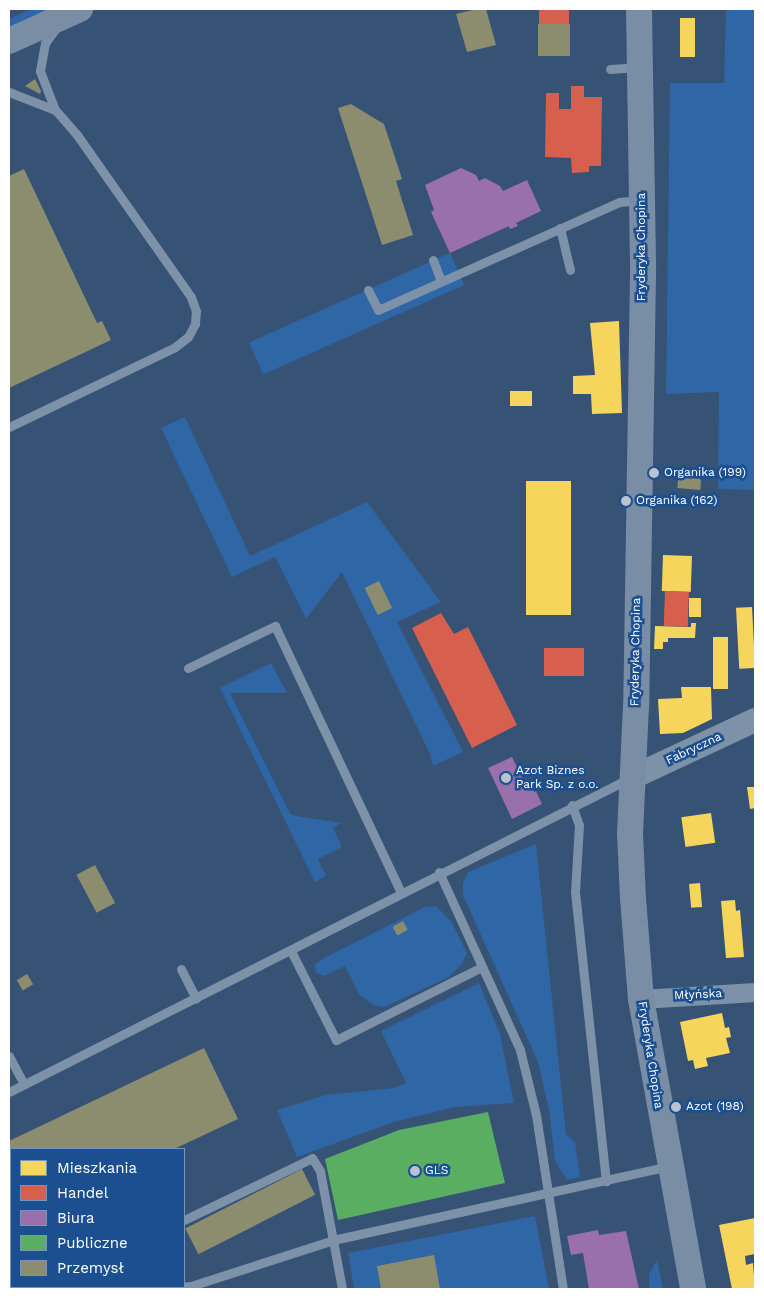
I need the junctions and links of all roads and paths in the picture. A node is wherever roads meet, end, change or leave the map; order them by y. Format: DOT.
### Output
graph roads {
  1 [pos="639,9"];
  2 [pos="72,12"];
  3 [pos="9,42"];
  4 [pos="640,67"];
  5 [pos="610,69"];
  6 [pos="9,92"];
  7 [pos="55,110"];
  8 [pos="642,200"];
  9 [pos="560,228"];
  10 [pos="433,260"];
  11 [pos="570,270"];
  12 [pos="441,281"];
  13 [pos="368,290"];
  14 [pos="9,426"];
  15 [pos="188,668"];
  16 [pos="755,720"];
  17 [pos="633,777"];
  18 [pos="572,805"];
  19 [pos="439,872"];
  20 [pos="401,892"];
  21 [pos="291,950"];
  22 [pos="482,967"];
  23 [pos="181,969"];
  24 [pos="755,992"];
  25 [pos="196,998"];
  26 [pos="641,999"];
  27 [pos="9,1056"];
  28 [pos="24,1084"];
  29 [pos="9,1092"];
  30 [pos="669,1166"];
  31 [pos="606,1181"];
  32 [pos="548,1193"];
  33 [pos="185,1220"];
  34 [pos="333,1240"];
  35 [pos="185,1287"];
  36 [pos="342,1289"];
  37 [pos="563,1289"];
  38 [pos="693,1289"];
  1 -- 4 [label="main road, Fryderyka Chopina"];
  2 -- 3 [label="main road"];
  2 -- 7 [label="lane"];
  4 -- 5 [label="lane"];
  4 -- 8 [label="main road, Fryderyka Chopina"];
  6 -- 7 [label="lane"];
  7 -- 14 [label="lane"];
  8 -- 9 [label="lane"];
  8 -- 17 [label="main road, Fryderyka Chopina"];
  9 -- 11 [label="lane"];
  9 -- 12 [label="lane"];
  10 -- 12 [label="lane"];
  12 -- 13 [label="lane"];
  15 -- 20 [label="lane"];
  16 -- 17 [label="street, Fabryczna"];
  17 -- 18 [label="lane"];
  17 -- 26 [label="main road, Fryderyka Chopina"];
  18 -- 19 [label="lane"];
  18 -- 31 [label="lane"];
  19 -- 20 [label="lane"];
  19 -- 22 [label="lane"];
  20 -- 21 [label="lane"];
  21 -- 22 [label="lane"];
  21 -- 25 [label="lane"];
  22 -- 32 [label="lane"];
  23 -- 25 [label="lane"];
  24 -- 26 [label="street, Młyńska"];
  25 -- 28 [label="lane"];
  26 -- 30 [label="main road, Fryderyka Chopina"];
  27 -- 28 [label="lane"];
  28 -- 29 [label="lane"];
  30 -- 31 [label="lane"];
  30 -- 38 [label="main road, Fryderyka Chopina"];
  31 -- 32 [label="lane"];
  32 -- 34 [label="lane"];
  32 -- 37 [label="lane"];
  33 -- 34 [label="lane"];
  34 -- 35 [label="lane"];
  34 -- 36 [label="lane"];
}
